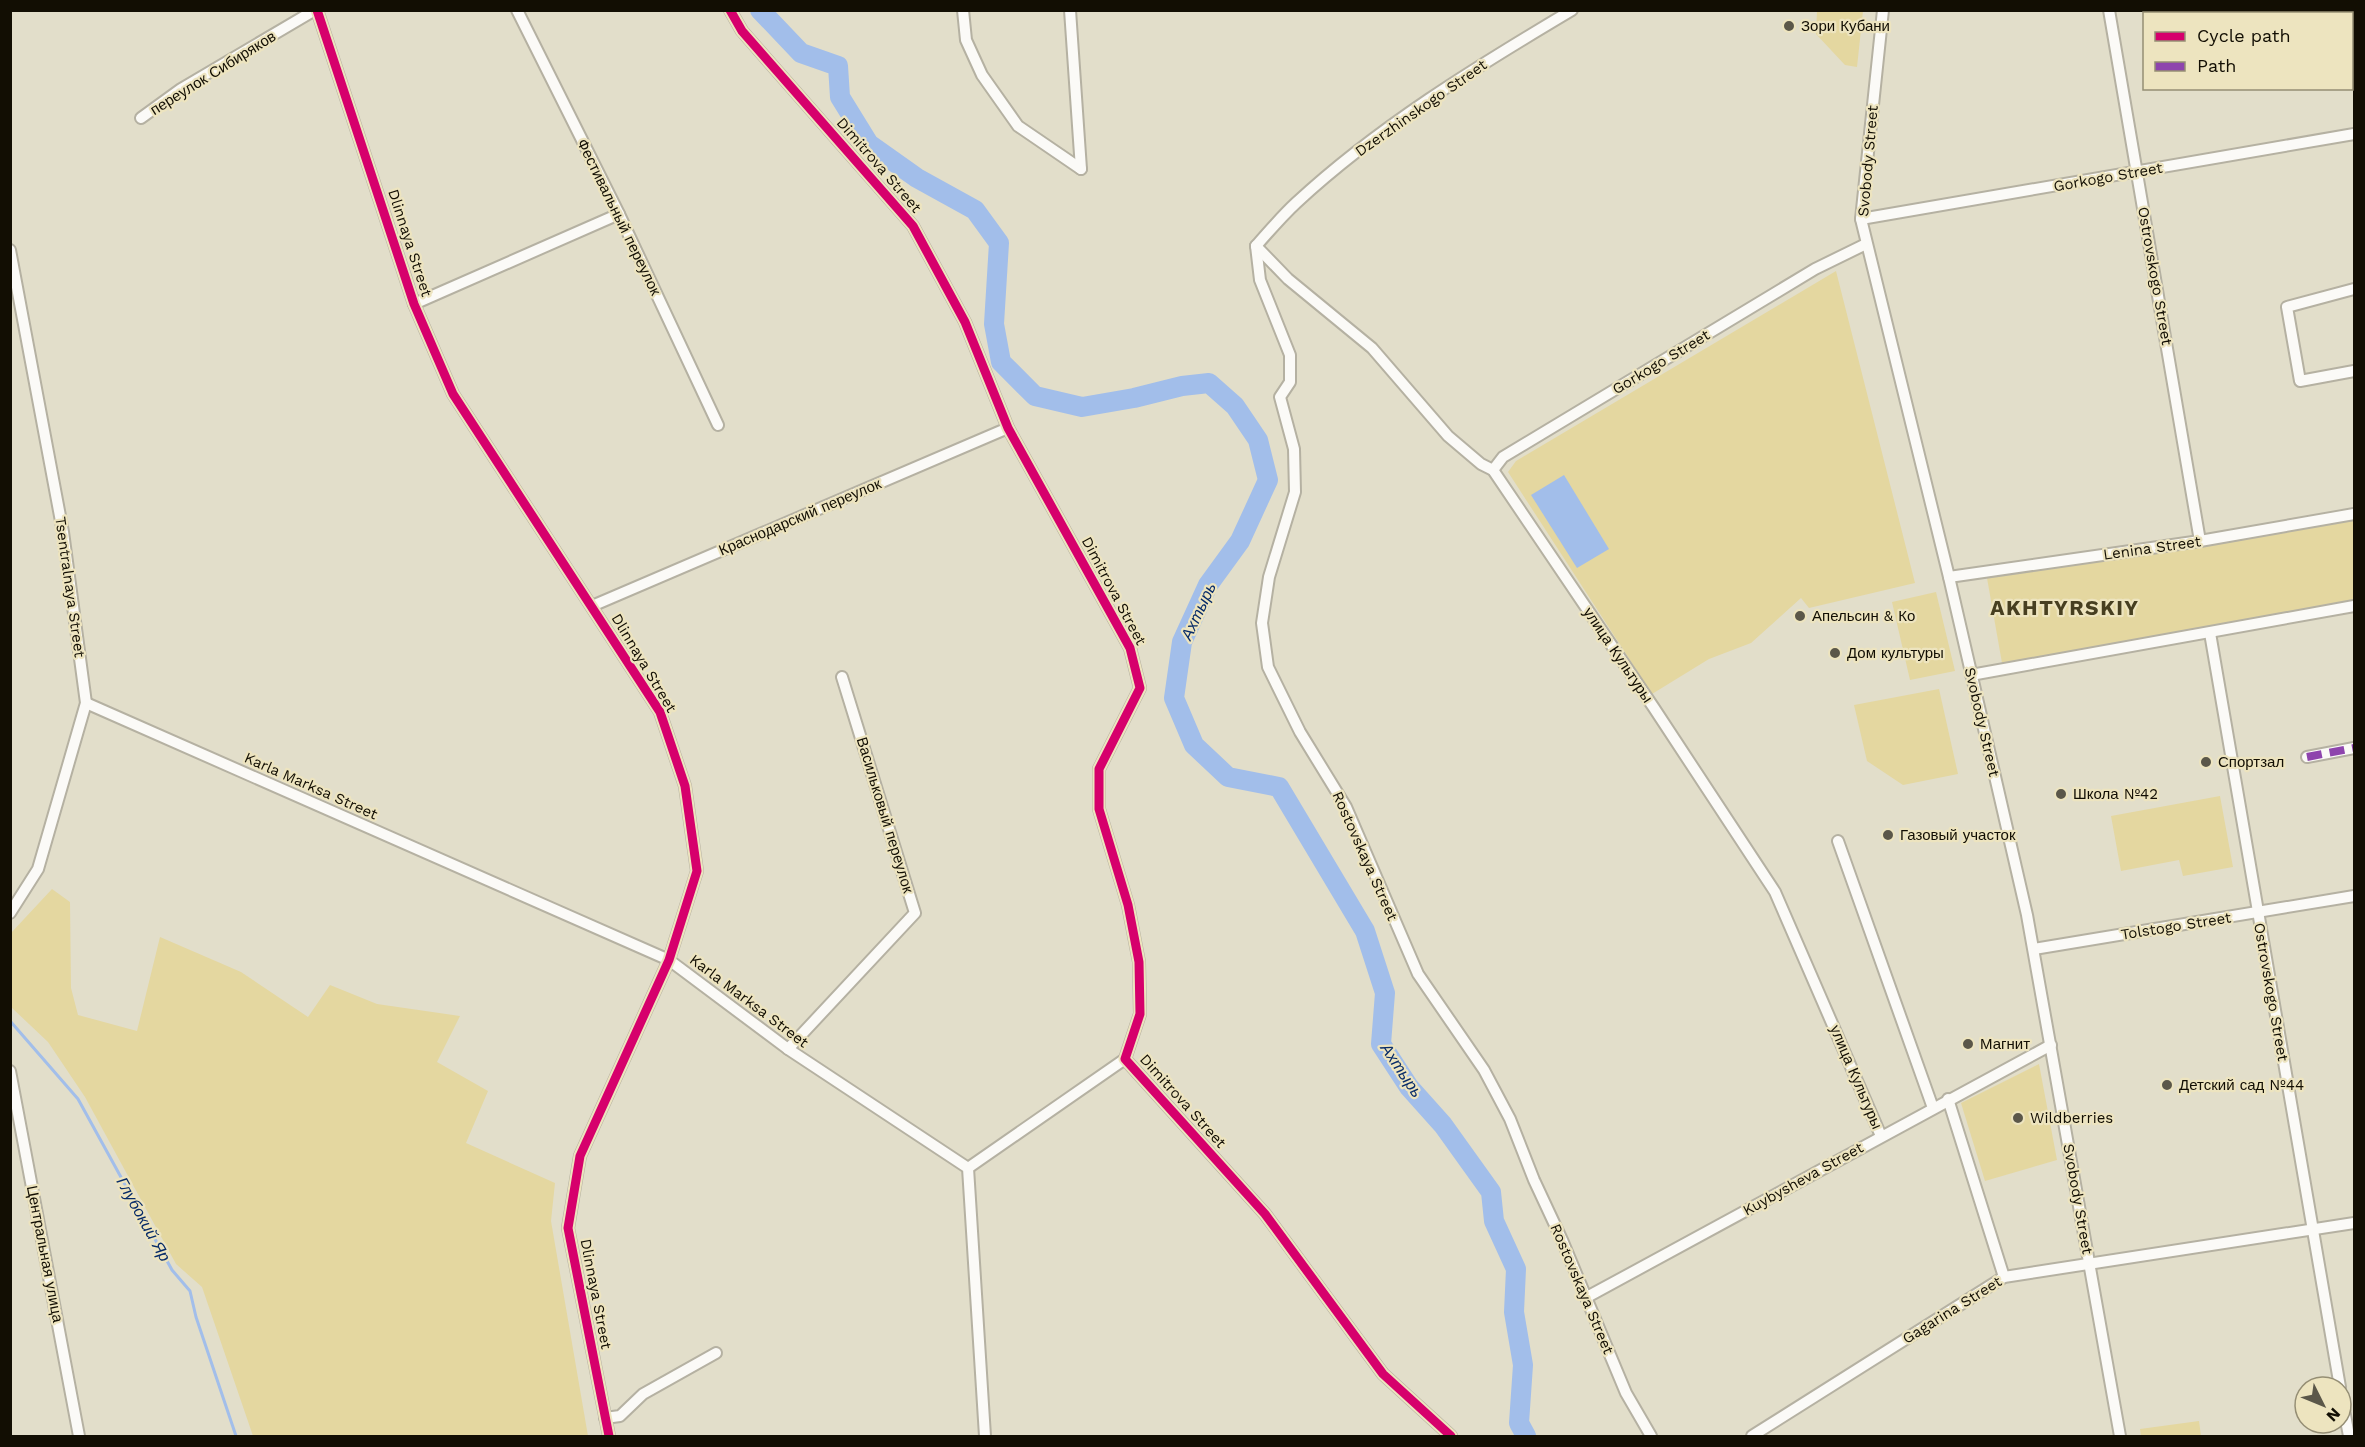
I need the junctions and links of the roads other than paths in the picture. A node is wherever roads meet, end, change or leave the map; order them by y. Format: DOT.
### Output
graph roads {
  1 [pos="316,10"];
  2 [pos="517,10"];
  3 [pos="730,10"];
  4 [pos="963,10"];
  5 [pos="1070,10"];
  6 [pos="1572,10"];
  7 [pos="1883,10"];
  8 [pos="2109,10"];
  9 [pos="141,118"];
  10 [pos="2355,135"];
  11 [pos="2137,173"];
  12 [pos="619,214"];
  13 [pos="1861,219"];
  14 [pos="1866,244"];
  15 [pos="1256,246"];
  16 [pos="10,250"];
  17 [pos="2355,290"];
  18 [pos="414,304"];
  19 [pos="2355,371"];
  20 [pos="718,425"];
  21 [pos="1008,428"];
  22 [pos="1493,470"];
  23 [pos="2355,514"];
  24 [pos="2200,541"];
  25 [pos="1949,577"];
  26 [pos="592,606"];
  27 [pos="2355,606"];
  28 [pos="2210,633"];
  29 [pos="1971,675"];
  30 [pos="842,677"];
  31 [pos="86,704"];
  32 [pos="2355,748"];
  33 [pos="2307,757"];
  34 [pos="1838,841"];
  35 [pos="2355,896"];
  36 [pos="2257,912"];
  37 [pos="10,913"];
  38 [pos="2034,949"];
  39 [pos="669,960"];
  40 [pos="2051,1045"];
  41 [pos="788,1050"];
  42 [pos="1125,1059"];
  43 [pos="10,1071"];
  44 [pos="1948,1099"];
  45 [pos="1933,1108"];
  46 [pos="1881,1136"];
  47 [pos="968,1168"];
  48 [pos="2355,1223"];
  49 [pos="2312,1230"];
  50 [pos="2090,1265"];
  51 [pos="2004,1277"];
  52 [pos="1587,1297"];
  53 [pos="716,1353"];
  54 [pos="2338,1375"];
  55 [pos="605,1418"];
  56 [pos="79,1437"];
  57 [pos="609,1437"];
  58 [pos="985,1437"];
  59 [pos="1451,1437"];
  60 [pos="1651,1437"];
  61 [pos="1752,1437"];
  62 [pos="2120,1437"];
  1 -- 9 [label="street, переулок Сибиряков"];
  1 -- 18 [label="street, Dlinnaya Street"];
  2 -- 12 [label="street, Фестивальный переулок"];
  3 -- 21 [label="street, Dimitrova Street"];
  4 -- 5 [label="street"];
  6 -- 15 [label="street, Dzerzhinskogo Street"];
  7 -- 13 [label="street, Svobody Street"];
  8 -- 11 [label="street, Ostrovskogo Street"];
  10 -- 11 [label="street, Gorkogo Street"];
  11 -- 13 [label="street, Gorkogo Street"];
  11 -- 24 [label="street, Ostrovskogo Street"];
  12 -- 18 [label="street"];
  12 -- 20 [label="street, Фестивальный переулок"];
  13 -- 14 [label="street, Svobody Street"];
  14 -- 22 [label="street, Gorkogo Street"];
  14 -- 25 [label="street, Svobody Street"];
  15 -- 22 [label="street, улица Культуры"];
  15 -- 52 [label="street, Rostovskaya Street"];
  16 -- 31 [label="street, Tsentralnaya Street"];
  17 -- 19 [label="street"];
  18 -- 26 [label="street, Dlinnaya Street"];
  21 -- 26 [label="street, Краснодарский переулок"];
  21 -- 42 [label="street, Dimitrova Street"];
  22 -- 46 [label="street, улица Культуры"];
  23 -- 24 [label="street, Lenina Street"];
  24 -- 25 [label="street, Lenina Street"];
  25 -- 29 [label="street, Svobody Street"];
  26 -- 39 [label="street, Dlinnaya Street"];
  27 -- 28 [label="street"];
  28 -- 29 [label="street"];
  28 -- 36 [label="street, Ostrovskogo Street"];
  29 -- 38 [label="street, Svobody Street"];
  30 -- 41 [label="street, Васильковый переулок"];
  31 -- 37 [label="street, Tsentralnaya Street"];
  31 -- 39 [label="street, Karla Marksa Street"];
  32 -- 33 [label="street"];
  34 -- 45 [label="street"];
  35 -- 36 [label="street, Tolstogo Street"];
  36 -- 38 [label="street, Tolstogo Street"];
  36 -- 49 [label="street, Ostrovskogo Street"];
  38 -- 40 [label="street, Svobody Street"];
  39 -- 41 [label="street, Karla Marksa Street"];
  39 -- 55 [label="street, Dlinnaya Street"];
  40 -- 44 [label="street, Kuybysheva Street"];
  40 -- 50 [label="street, Svobody Street"];
  41 -- 47 [label="street, Karla Marksa Street"];
  42 -- 47 [label="street"];
  42 -- 59 [label="street, Dimitrova Street"];
  43 -- 56 [label="street, Центральная улица"];
  44 -- 45 [label="street, Kuybysheva Street"];
  44 -- 51 [label="street"];
  45 -- 46 [label="street, Kuybysheva Street"];
  46 -- 52 [label="street, Kuybysheva Street"];
  47 -- 58 [label="street"];
  48 -- 49 [label="street, Gagarina Street"];
  49 -- 50 [label="street, Gagarina Street"];
  49 -- 54 [label="street, Ostrovskogo Street"];
  50 -- 51 [label="street, Gagarina Street"];
  50 -- 62 [label="street, Svobody Street"];
  51 -- 61 [label="street, Gagarina Street"];
  52 -- 60 [label="street, Rostovskaya Street"];
  53 -- 55 [label="street"];
  55 -- 57 [label="street, Dlinnaya Street"];
}
